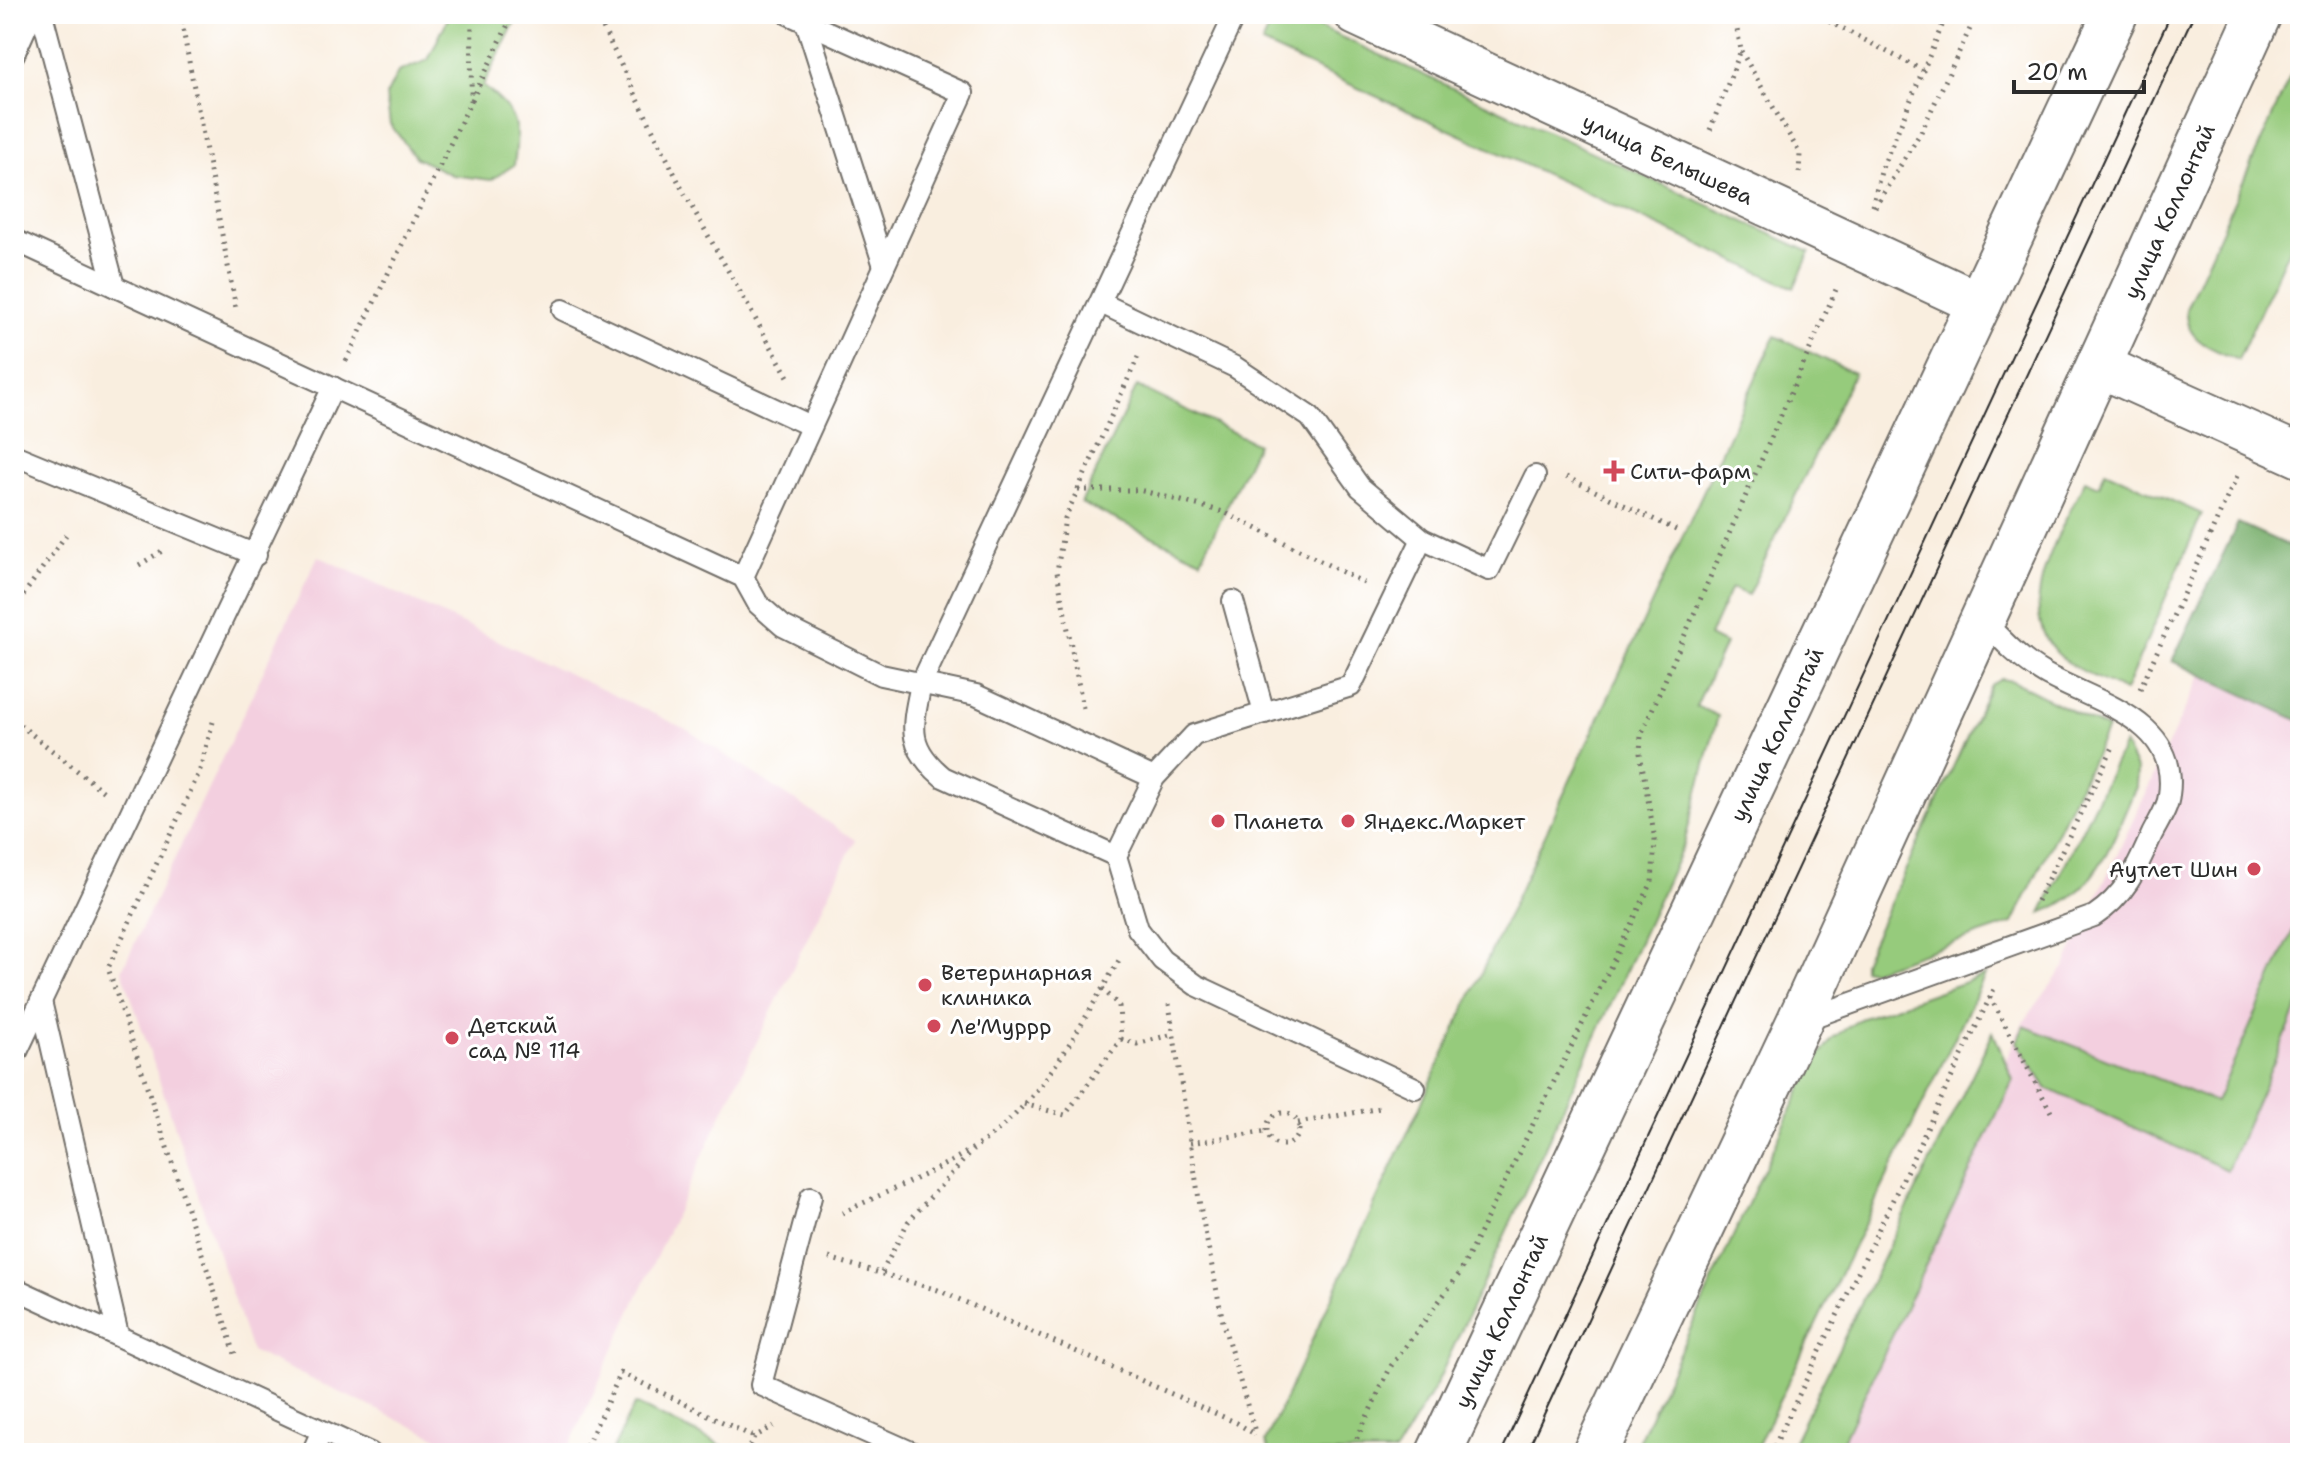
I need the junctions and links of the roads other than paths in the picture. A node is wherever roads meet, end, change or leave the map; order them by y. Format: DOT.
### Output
graph roads {
  1 [pos="32,14"];
  2 [pos="42,14"];
  3 [pos="1235,14"];
  4 [pos="2115,14"];
  5 [pos="2259,14"];
  6 [pos="797,18"];
  7 [pos="1380,19"];
  8 [pos="14,54"];
  9 [pos="14,240"];
  10 [pos="884,266"];
  11 [pos="114,286"];
  12 [pos="1101,303"];
  13 [pos="1980,304"];
  14 [pos="563,310"];
  15 [pos="2100,366"];
  16 [pos="333,387"];
  17 [pos="811,426"];
  18 [pos="14,455"];
  19 [pos="2300,456"];
  20 [pos="1544,473"];
  21 [pos="1422,539"];
  22 [pos="256,555"];
  23 [pos="743,577"];
  24 [pos="1233,601"];
  25 [pos="1981,618"];
  26 [pos="921,684"];
  27 [pos="1264,713"];
  28 [pos="1154,778"];
  29 [pos="1116,856"];
  30 [pos="41,1001"];
  31 [pos="1799,1022"];
  32 [pos="14,1058"];
  33 [pos="1415,1088"];
  34 [pos="811,1197"];
  35 [pos="14,1288"];
  36 [pos="118,1335"];
  37 [pos="322,1431"];
  38 [pos="873,1445"];
  39 [pos="312,1453"];
  40 [pos="370,1453"];
  41 [pos="913,1453"];
  42 [pos="1439,1453"];
  43 [pos="1595,1453"];
  1 -- 8 [label="lane"];
  2 -- 11 [label="lane"];
  3 -- 12 [label="lane"];
  4 -- 13 [label="main road, улица Коллонтай"];
  5 -- 15 [label="main road, улица Коллонтай"];
  6 -- 10 [label="lane"];
  6 -- 10 [label="lane"];
  7 -- 13 [label="street, улица Белышева"];
  9 -- 11 [label="lane"];
  10 -- 17 [label="lane"];
  11 -- 16 [label="lane"];
  12 -- 21 [label="lane"];
  12 -- 26 [label="lane"];
  13 -- 42 [label="main road, улица Коллонтай"];
  14 -- 17 [label="lane"];
  15 -- 19 [label="street"];
  15 -- 25 [label="main road, улица Коллонтай"];
  16 -- 22 [label="lane"];
  16 -- 23 [label="lane"];
  17 -- 23 [label="lane"];
  18 -- 22 [label="lane"];
  20 -- 21 [label="lane"];
  21 -- 27 [label="lane"];
  22 -- 30 [label="lane"];
  23 -- 26 [label="lane"];
  24 -- 27 [label="lane"];
  25 -- 31 [label="main road, улица Коллонтай"];
  25 -- 31 [label="lane"];
  26 -- 28 [label="lane"];
  26 -- 29 [label="lane"];
  27 -- 28 [label="lane"];
  28 -- 29 [label="lane"];
  29 -- 33 [label="lane"];
  30 -- 32 [label="lane"];
  30 -- 36 [label="lane"];
  31 -- 43 [label="main road, улица Коллонтай"];
  34 -- 38 [label="lane"];
  35 -- 36 [label="lane"];
  36 -- 37 [label="lane"];
  37 -- 39 [label="lane"];
  37 -- 40 [label="lane"];
  38 -- 41 [label="lane"];
}
